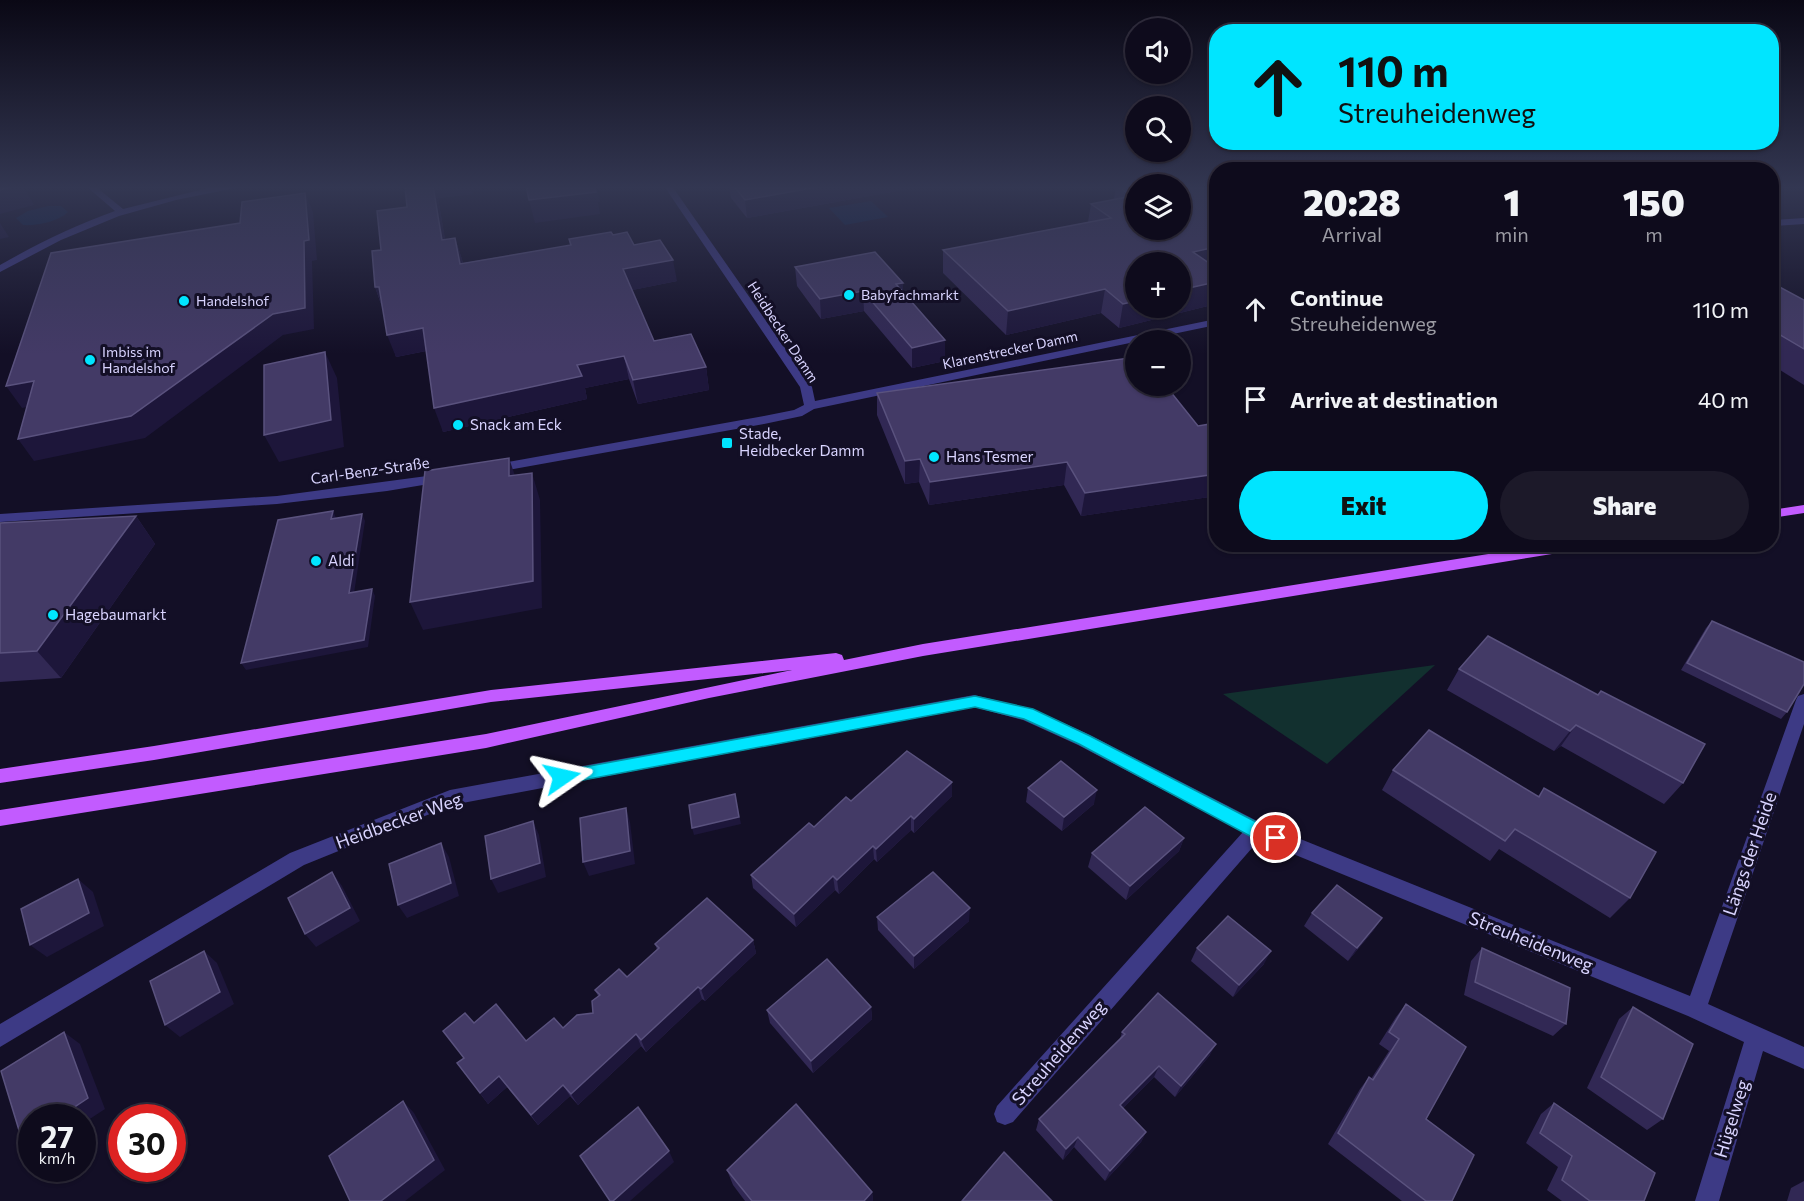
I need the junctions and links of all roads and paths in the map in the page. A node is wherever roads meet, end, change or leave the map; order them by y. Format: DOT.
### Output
graph roads {
  1 [pos="46,242"];
  2 [pos="706,242"];
  3 [pos="0,269"];
  4 [pos="1209,323"];
  5 [pos="810,406"];
  6 [pos="479,471"];
  7 [pos="456,475"];
  8 [pos="1804,509"];
  9 [pos="1779,513"];
  10 [pos="0,518"];
  11 [pos="1533,552"];
  12 [pos="923,650"];
  13 [pos="1804,700"];
  14 [pos="1084,740"];
  15 [pos="0,776"];
  16 [pos="0,818"];
  17 [pos="1256,830"];
  18 [pos="1696,1009"];
  19 [pos="0,1036"];
  20 [pos="1756,1037"];
  21 [pos="1804,1058"];
  22 [pos="1005,1114"];
  23 [pos="1707,1201"];
  1 -- 3 [label="street"];
  2 -- 5 [label="street, Heidbecker Damm"];
  4 -- 5 [label="street, Klarenstrecker Damm"];
  5 -- 6 [label="street"];
  7 -- 10 [label="street, Carl-Benz-Straße"];
  8 -- 9 [label="main road"];
  11 -- 12 [label="main road"];
  12 -- 15 [label="main road"];
  12 -- 16 [label="main road"];
  13 -- 18 [label="street, Längs der Heide"];
  14 -- 17 [label="street, Streuheidenweg"];
  14 -- 19 [label="street, Heidbecker Weg"];
  17 -- 18 [label="street, Streuheidenweg"];
  17 -- 22 [label="street, Streuheidenweg"];
  18 -- 20 [label="street, Streuheidenweg"];
  20 -- 21 [label="street, Streuheidenweg"];
  20 -- 23 [label="street, Hügelweg"];
}
